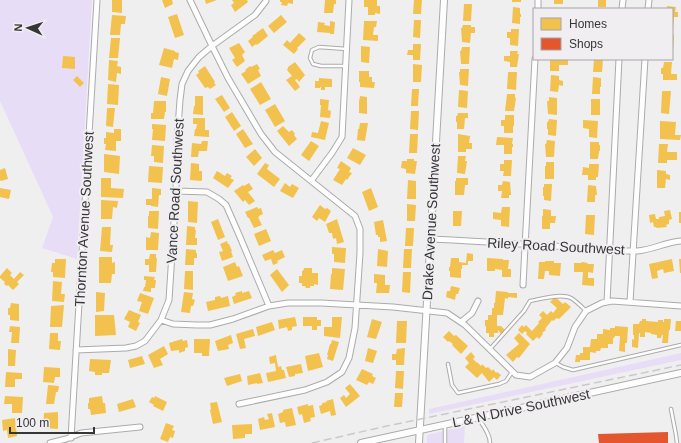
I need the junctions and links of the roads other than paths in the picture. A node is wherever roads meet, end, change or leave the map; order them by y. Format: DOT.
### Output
graph roads {
  1 [pos="97,0"];
  2 [pos="190,0"];
  3 [pos="266,0"];
  4 [pos="349,0"];
  5 [pos="444,0"];
  6 [pos="212,46"];
  7 [pos="346,49"];
  8 [pos="535,60"];
  9 [pos="619,60"];
  10 [pos="645,60"];
  11 [pos="346,66"];
  12 [pos="311,181"];
  13 [pos="176,191"];
  14 [pos="430,239"];
  15 [pos="681,241"];
  16 [pos="525,244"];
  17 [pos="610,250"];
  18 [pos="633,250"];
  19 [pos="523,285"];
  20 [pos="478,301"];
  21 [pos="607,302"];
  22 [pos="630,302"];
  23 [pos="357,305"];
  24 [pos="269,306"];
  25 [pos="681,306"];
  26 [pos="426,311"];
  27 [pos="586,311"];
  28 [pos="161,320"];
  29 [pos="461,322"];
  30 [pos="681,345"];
  31 [pos="76,350"];
  32 [pos="490,350"];
  33 [pos="556,363"];
  34 [pos="448,364"];
  35 [pos="512,372"];
  36 [pos="681,373"];
  37 [pos="239,404"];
  38 [pos="672,409"];
  39 [pos="477,418"];
  40 [pos="445,425"];
  41 [pos="140,427"];
  42 [pos="420,430"];
  43 [pos="71,438"];
  44 [pos="50,443"];
  45 [pos="361,443"];
  46 [pos="419,443"];
  47 [pos="445,443"];
  48 [pos="490,443"];
  49 [pos="677,443"];
  1 -- 31 [label="street, Thornton Avenue Southwest"];
  2 -- 6 [label="street"];
  3 -- 6 [label="street, Vance Road Southwest"];
  4 -- 7 [label="street"];
  5 -- 14 [label="street, Drake Avenue Southwest"];
  6 -- 12 [label="street"];
  6 -- 13 [label="street, Vance Road Southwest"];
  7 -- 11 [label="street"];
  7 -- 11 [label="lane"];
  8 -- 16 [label="street"];
  9 -- 17 [label="street"];
  10 -- 18 [label="street"];
  11 -- 12 [label="street"];
  12 -- 23 [label="street"];
  13 -- 24 [label="street"];
  13 -- 28 [label="street, Vance Road Southwest"];
  14 -- 16 [label="street, Riley Road Southwest"];
  14 -- 26 [label="street, Drake Avenue Southwest"];
  15 -- 18 [label="street, Riley Road Southwest"];
  16 -- 17 [label="street, Riley Road Southwest"];
  16 -- 19 [label="street"];
  17 -- 18 [label="street, Riley Road Southwest"];
  17 -- 21 [label="street"];
  18 -- 22 [label="street"];
  20 -- 29 [label="street"];
  21 -- 22 [label="street"];
  21 -- 27 [label="street"];
  22 -- 25 [label="street"];
  23 -- 24 [label="street"];
  23 -- 26 [label="street"];
  23 -- 37 [label="street"];
  24 -- 28 [label="street"];
  26 -- 29 [label="street"];
  26 -- 42 [label="street, Drake Avenue Southwest"];
  27 -- 32 [label="lane"];
  27 -- 33 [label="street"];
  28 -- 31 [label="street, Vance Road Southwest"];
  29 -- 32 [label="street"];
  30 -- 33 [label="lane"];
  31 -- 43 [label="street, Thornton Avenue Southwest"];
  32 -- 35 [label="street"];
  33 -- 35 [label="street"];
  34 -- 35 [label="lane"];
  36 -- 39 [label="street, L & N Drive Southwest"];
  38 -- 49 [label="lane"];
  39 -- 40 [label="street, L & N Drive Southwest"];
  39 -- 48 [label="lane"];
  40 -- 42 [label="street, L & N Drive Southwest"];
  40 -- 47 [label="lane"];
  41 -- 43 [label="street"];
  42 -- 45 [label="street, L & N Drive Southwest"];
  42 -- 46 [label="street, Drake Avenue Southwest"];
  43 -- 44 [label="street"];
}
